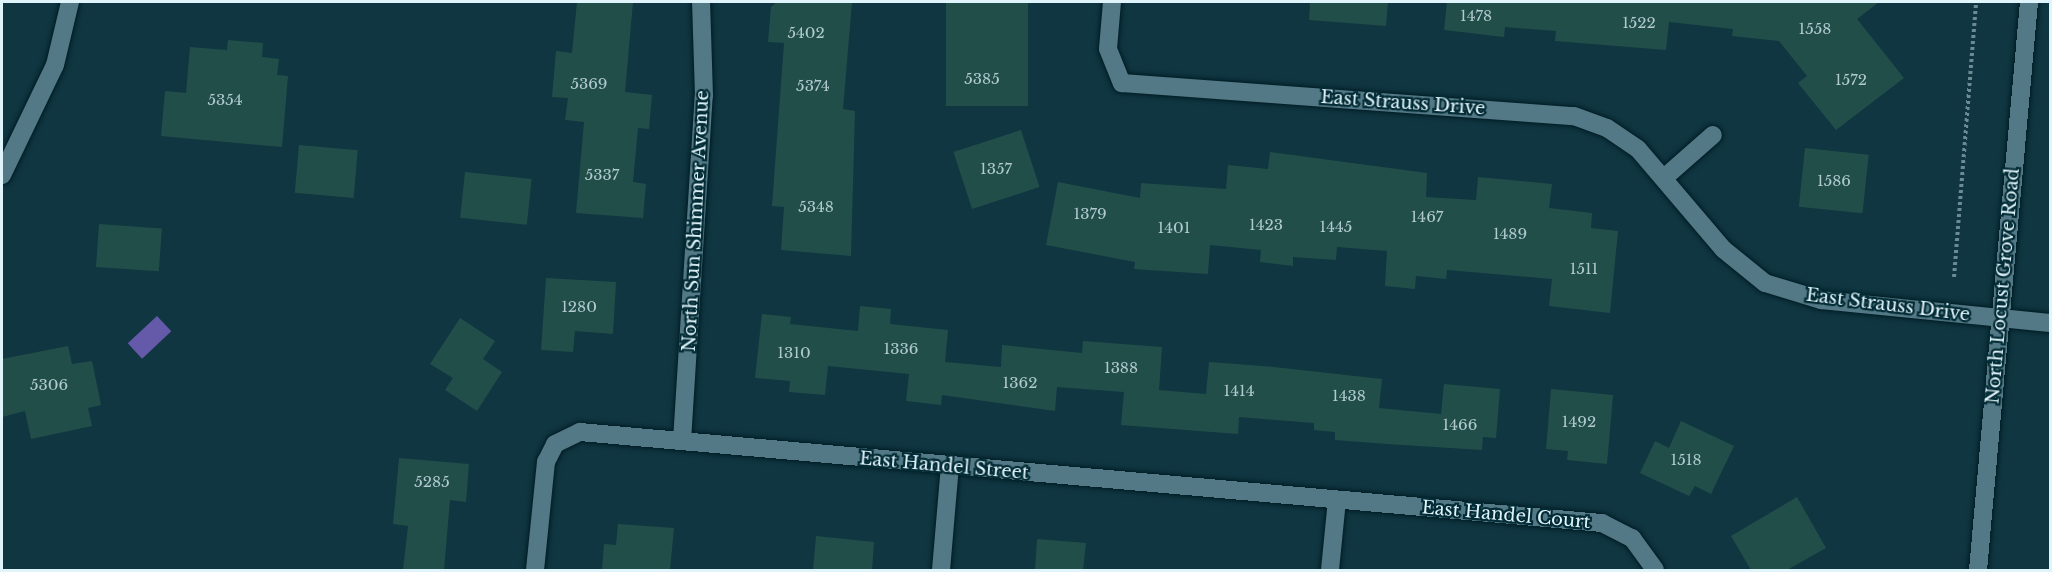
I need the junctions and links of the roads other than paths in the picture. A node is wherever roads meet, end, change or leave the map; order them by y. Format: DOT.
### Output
graph roads {
  1 [pos="70,2"];
  2 [pos="701,2"];
  3 [pos="1112,2"];
  4 [pos="2029,2"];
  5 [pos="1713,135"];
  6 [pos="2,175"];
  7 [pos="1664,178"];
  8 [pos="2000,318"];
  9 [pos="2050,323"];
  10 [pos="682,441"];
  11 [pos="950,466"];
  12 [pos="1337,500"];
  13 [pos="536,570"];
  14 [pos="941,570"];
  15 [pos="1330,570"];
  16 [pos="1655,570"];
  17 [pos="1978,570"];
  1 -- 6 [label="street"];
  2 -- 10 [label="street, North Sun Shimmer Avenue"];
  3 -- 7 [label="street, East Strauss Drive"];
  4 -- 8 [label="street, North Locust Grove Road"];
  5 -- 7 [label="street"];
  7 -- 8 [label="street, East Strauss Drive"];
  8 -- 9 [label="street, East Strauss Drive"];
  8 -- 17 [label="street, North Locust Grove Road"];
  10 -- 11 [label="street, East Handel Street"];
  10 -- 13 [label="street, East Handel Street"];
  11 -- 12 [label="street, East Handel Street"];
  11 -- 14 [label="street"];
  12 -- 15 [label="street"];
  12 -- 16 [label="street, East Handel Court"];
}
